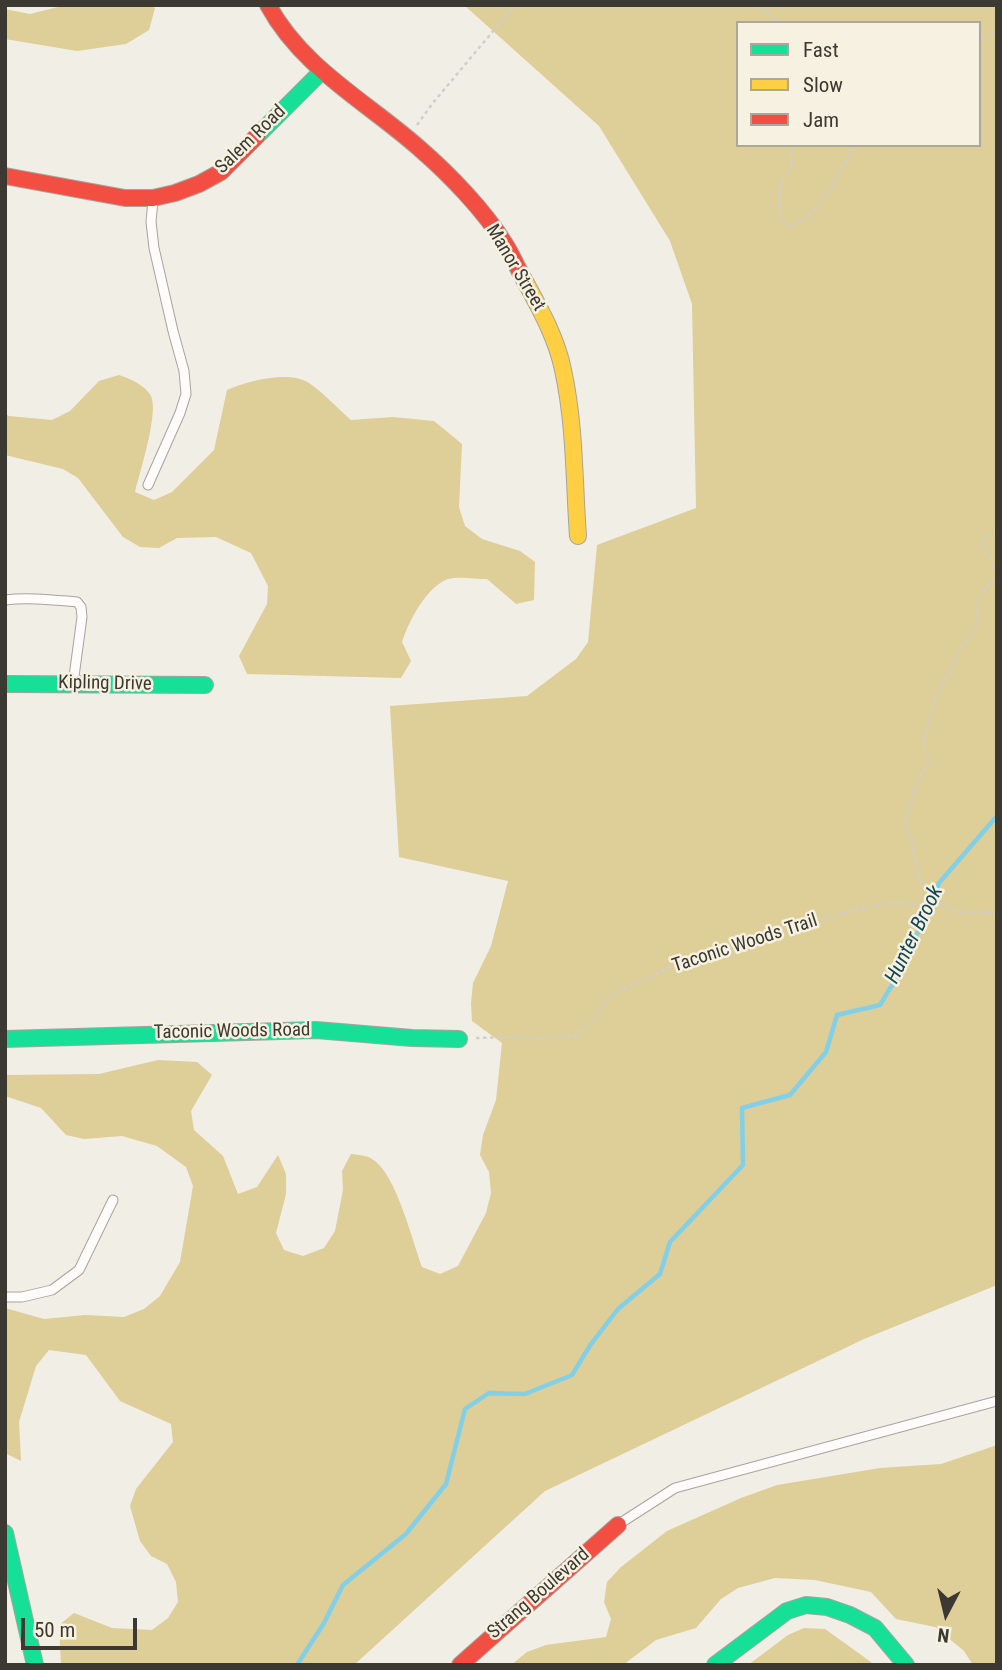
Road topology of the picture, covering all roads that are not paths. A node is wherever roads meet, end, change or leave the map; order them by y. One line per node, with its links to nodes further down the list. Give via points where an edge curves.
1 (268, 5): 2 (street, Manor Street)
2 (322, 71): 4 (street, Salem Road, via 221,172); 6 (street, Manor Street, via 419,148 470,198 505,243 549,326 563,369)
3 (5, 176): 4 (street, Salem Road, via 125,198)
4 (153, 198): 5 (lane, via 155,248 186,394)
5 (148, 485)
6 (578, 536)
7 (5, 600): 9 (lane, via 77,602 82,617)
8 (5, 684): 9 (street, Kipling Drive)
9 (73, 684): 10 (street, Kipling Drive)
10 (205, 685)
11 (459, 1039): 12 (street, Taconic Woods Road, via 316,1030)
12 (5, 1040)
13 (113, 1200): 14 (lane, via 79,1270 52,1290)
14 (5, 1297)
15 (997, 1401): 16 (lane, via 675,1488)
16 (618, 1525): 19 (street, Strang Boulevard)
17 (5, 1533): 18 (street)
18 (35, 1665)
19 (460, 1665)
20 (715, 1665): 21 (street, via 787,1611 806,1605 827,1606 876,1628)
21 (905, 1665)

